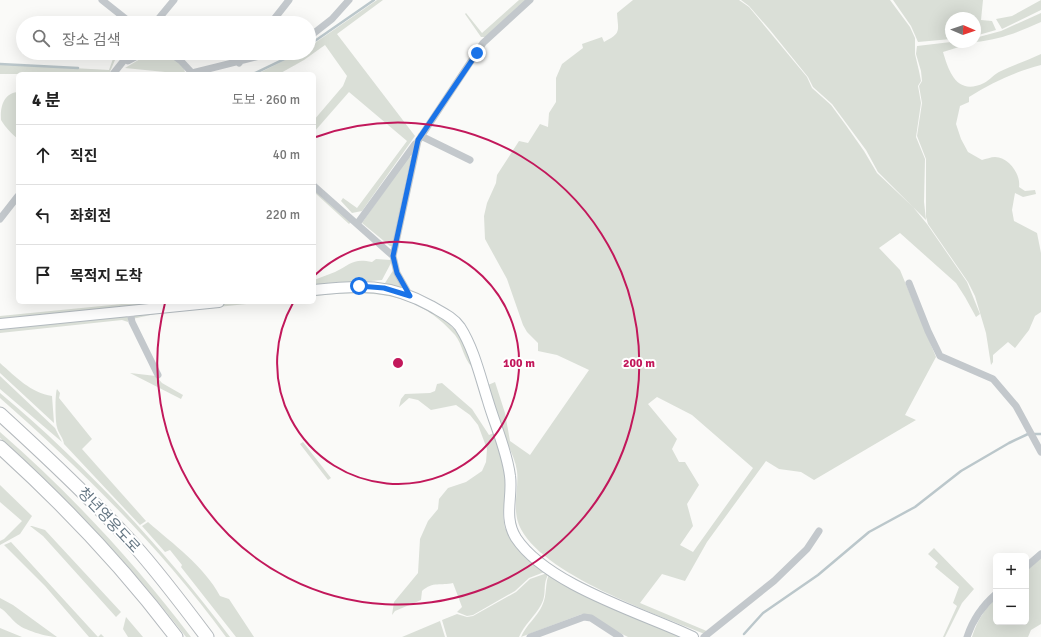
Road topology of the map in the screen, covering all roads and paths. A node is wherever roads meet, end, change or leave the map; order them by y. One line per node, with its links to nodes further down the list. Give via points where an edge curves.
1 (102, 0): 6 (street)
2 (174, 0): 7 (street)
3 (289, 0): 8 (street)
4 (349, 0): 9 (street)
5 (530, 0): 18 (street, via 483,43)
6 (122, 16)
7 (160, 16)
8 (276, 16)
9 (316, 32)
10 (122, 60): 15 (street)
11 (180, 60): 16 (street)
12 (241, 60): 14 (street)
13 (249, 60): 14 (street)
14 (239, 63): 17 (street)
15 (115, 72)
16 (190, 72)
17 (201, 72)
18 (419, 138): 19 (street); 23 (street); 24 (street)
19 (470, 160)
20 (316, 188): 23 (street)
21 (16, 199): 22 (street)
22 (0, 219)
23 (357, 224): 24 (street)
24 (393, 256): 27 (street, via 397,273)
25 (909, 284): 34 (street, via 940,356 993,379 1016,406)
26 (316, 290): 27 (street, via 371,286)
27 (410, 296): 43 (street, via 451,318 459,326 470,346 508,468 511,485 508,514 512,530 520,543 540,563 560,577)
28 (201, 304): 29 (street)
29 (130, 312): 30 (street); 31 (street, via 132,322)
30 (0, 324)
31 (158, 375)
32 (0, 414): 40 (highway, 청년영웅도로, via 88,497 134,545)
33 (0, 447): 39 (highway, 청년영웅도로, via 71,515 115,562)
34 (1041, 452)
35 (819, 531): 44 (street, via 807,549 774,581)
36 (1041, 554): 37 (street)
37 (1029, 564)
38 (993, 597): 45 (street, via 972,621)
39 (176, 637)
40 (207, 637)
41 (530, 637): 42 (street, via 584,617 591,618)
42 (620, 637)
43 (693, 637)
44 (704, 637)
45 (967, 637)

